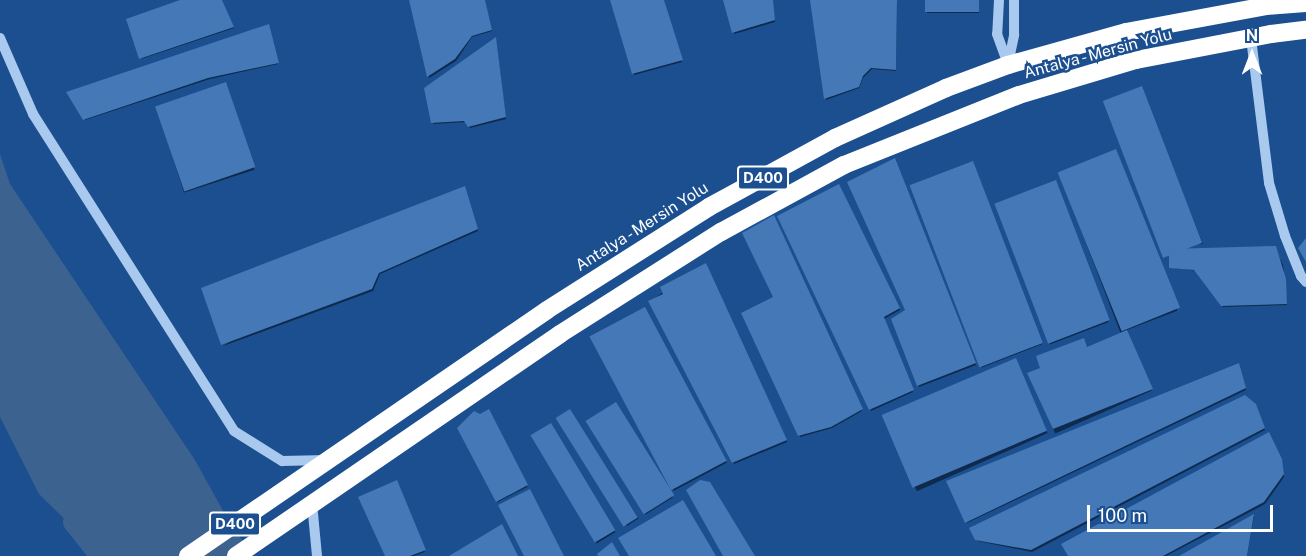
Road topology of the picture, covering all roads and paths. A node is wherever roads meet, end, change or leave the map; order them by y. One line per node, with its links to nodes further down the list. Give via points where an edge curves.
1 (999, 0): 7 (street, via 997,34)
2 (1014, 0): 7 (street, via 1014,35)
3 (1306, 3): 7 (highway, Antalya - Mersin Yolu / D400, via 1266,6 1126,32)
4 (1306, 30): 6 (highway, Antalya - Mersin Yolu / D400)
5 (0, 38): 10 (street, via 33,114 234,431 282,460)
6 (1251, 38): 8 (highway, Antalya - Mersin Yolu / D400, via 1136,60); 9 (street, via 1269,183 1285,236)
7 (1008, 64): 8 (highway); 10 (highway, Antalya - Mersin Yolu / D400, via 835,138 709,207 547,310)
8 (1019, 95): 11 (highway, Antalya - Mersin Yolu / D400, via 844,165 721,232 560,334)
9 (1306, 282)
10 (330, 460): 12 (highway, Antalya - Mersin Yolu / D400)
11 (307, 507): 13 (highway, Antalya - Mersin Yolu / D400); 14 (street)
12 (188, 556)
13 (236, 556)
14 (317, 556)

